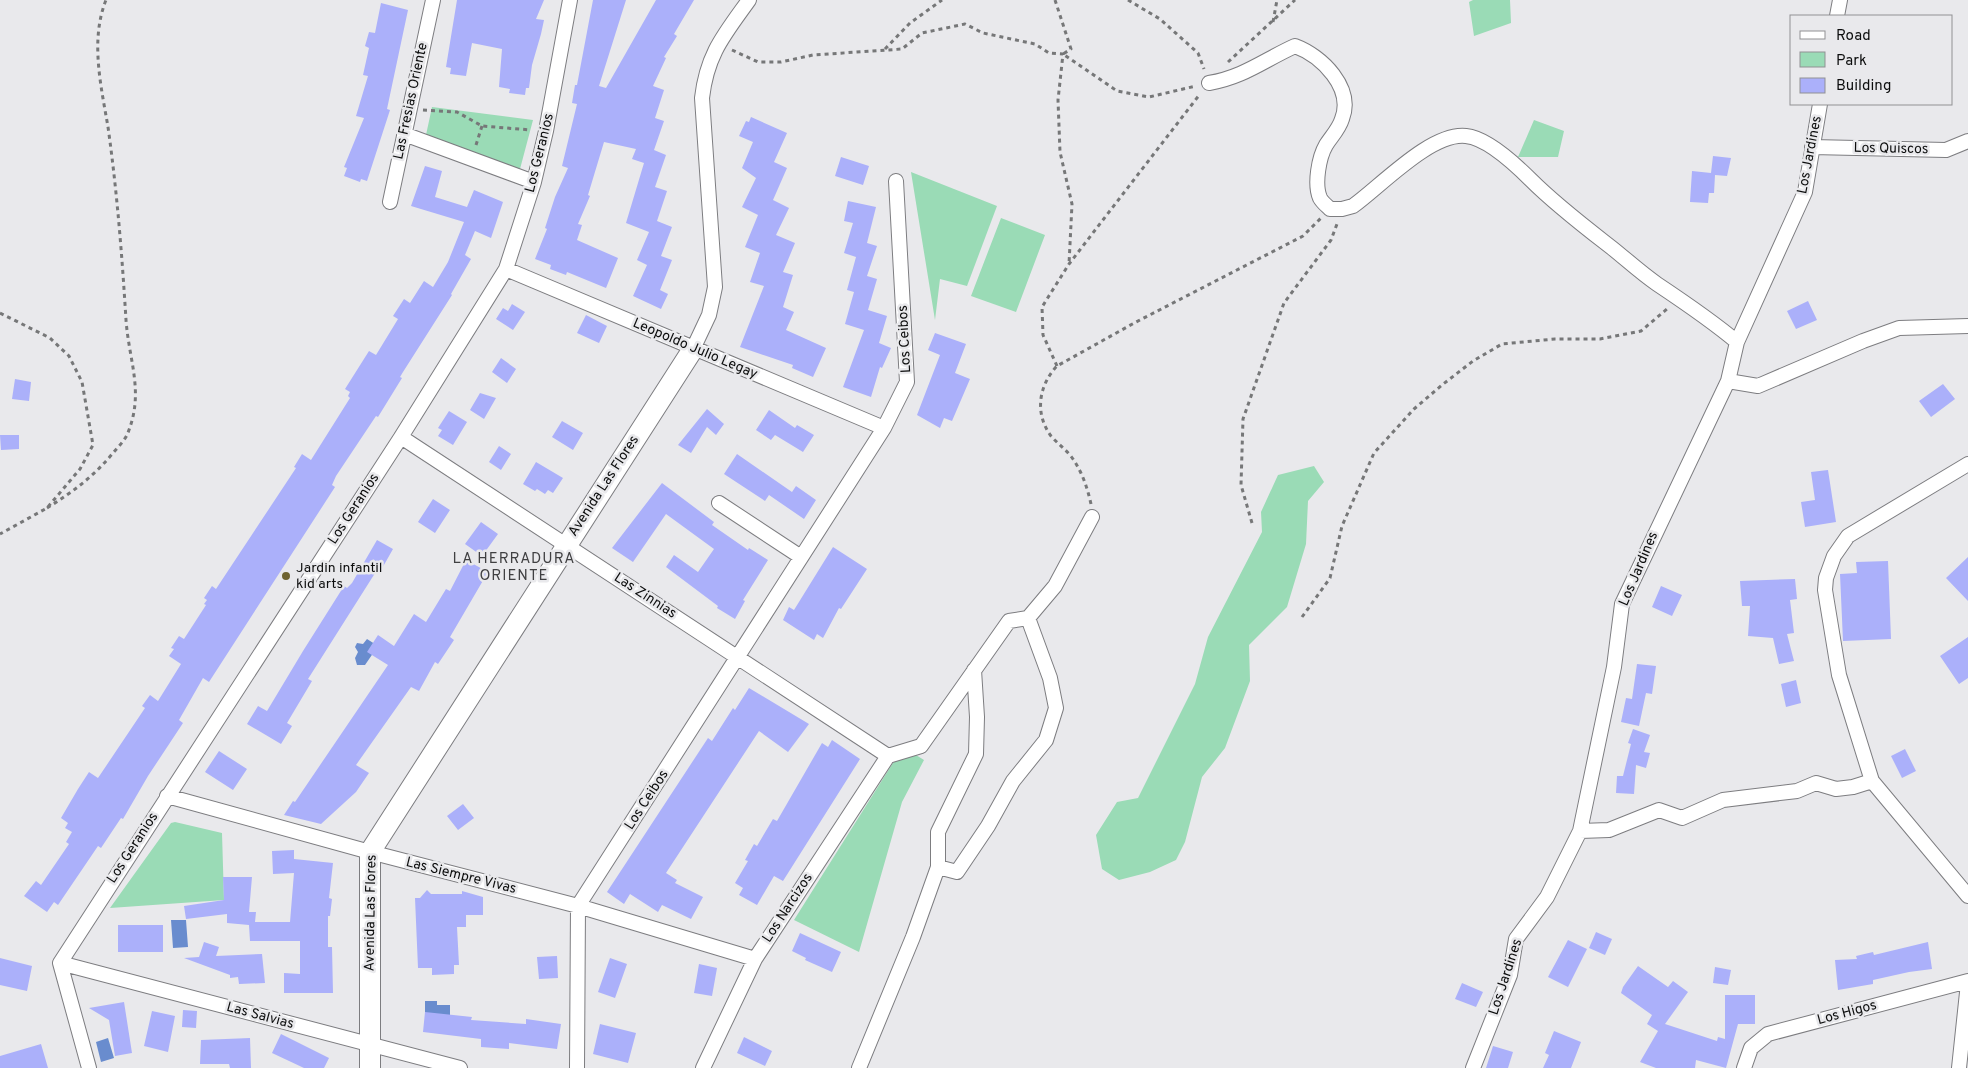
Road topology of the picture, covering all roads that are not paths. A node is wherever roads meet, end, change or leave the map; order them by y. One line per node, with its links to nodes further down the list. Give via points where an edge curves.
1 (432, 0): 8 (street, Las Fresias Oriente)
2 (570, 0): 12 (street, Los Geranios)
3 (749, 0): 17 (street, Avenida Las Flores, via 718,44 705,74 702,98 715,287 709,315)
4 (1840, 0): 5 (street)
5 (1837, 15)
6 (1209, 82): 16 (street, via 1242,75 1295,46 1312,52 1337,78 1344,99 1343,119 1324,147 1318,176 1320,199 1336,209 1353,206 1423,149 1444,138 1467,136 1492,147 1518,166 1582,225)
7 (1820, 105): 10 (street, Los Jardines)
8 (404, 134): 12 (street); 13 (street, Las Fresias Oriente)
9 (1968, 141): 10 (street, Los Quiscos, via 1946,150)
10 (1812, 147): 16 (street, Los Jardines, via 1805,192)
11 (896, 181): 19 (street, Los Ceibos, via 907,382)
12 (534, 182): 14 (street, Los Geranios)
13 (390, 202)
14 (506, 269): 17 (street, Leopoldo Julio Legay); 20 (street, Los Geranios)
15 (1968, 326): 18 (street, via 1899,328 1758,386)
16 (1737, 342): 18 (street, Los Jardines)
17 (694, 349): 19 (street, Leopoldo Julio Legay); 24 (street, Avenida Las Flores)
18 (1728, 381): 32 (street, Los Jardines, via 1622,604 1614,667)
19 (884, 428): 25 (street, Los Ceibos)
20 (401, 437): 24 (street, Las Zinnias); 31 (street, Los Geranios)
21 (1968, 464): 30 (street, via 1848,536 1829,567 1826,602 1839,675)
22 (718, 503): 25 (street)
23 (1092, 517): 26 (street, via 1055,586)
24 (566, 545): 27 (street, Las Zinnias); 33 (street, Avenida Las Flores)
25 (801, 557): 27 (street, Los Ceibos)
26 (1028, 618): 28 (street, via 1009,621); 34 (street, via 1050,678 1056,708 1046,740 1012,781 988,826 957,872)
27 (739, 658): 29 (street, Las Zinnias); 36 (street, Los Ceibos)
28 (974, 670): 29 (street, via 921,746); 34 (street, via 976,754 938,832)
29 (888, 756): 37 (street, Los Narcizos)
30 (1872, 781): 32 (street, via 1836,789 1816,783 1797,790 1723,800 1682,818 1659,810 1608,830); 35 (street)
31 (167, 796): 33 (street, Las Siempre Vivas); 38 (street, Los Geranios)
32 (1580, 831): 47 (street, Los Jardines, via 1547,897 1516,939 1510,975)
33 (370, 852): 36 (street, Las Siempre Vivas); 40 (street, Avenida Las Flores)
34 (938, 867): 46 (street, via 914,937)
35 (1968, 896)
36 (578, 906): 37 (street, Las Siempre Vivas); 44 (street)
37 (754, 959): 45 (street, Los Narcizos)
38 (60, 963): 40 (street, Las Salvias); 41 (street)
39 (1968, 982): 48 (street, Los Higos, via 1768,1034 1751,1048); 49 (street)
40 (370, 1045): 42 (street, Avenida Las Flores); 43 (street, Las Salvias)
41 (89, 1068)
42 (370, 1068)
43 (460, 1068)
44 (576, 1068)
45 (703, 1068)
46 (859, 1068)
47 (1473, 1068)
48 (1744, 1068)
49 (1959, 1068)

